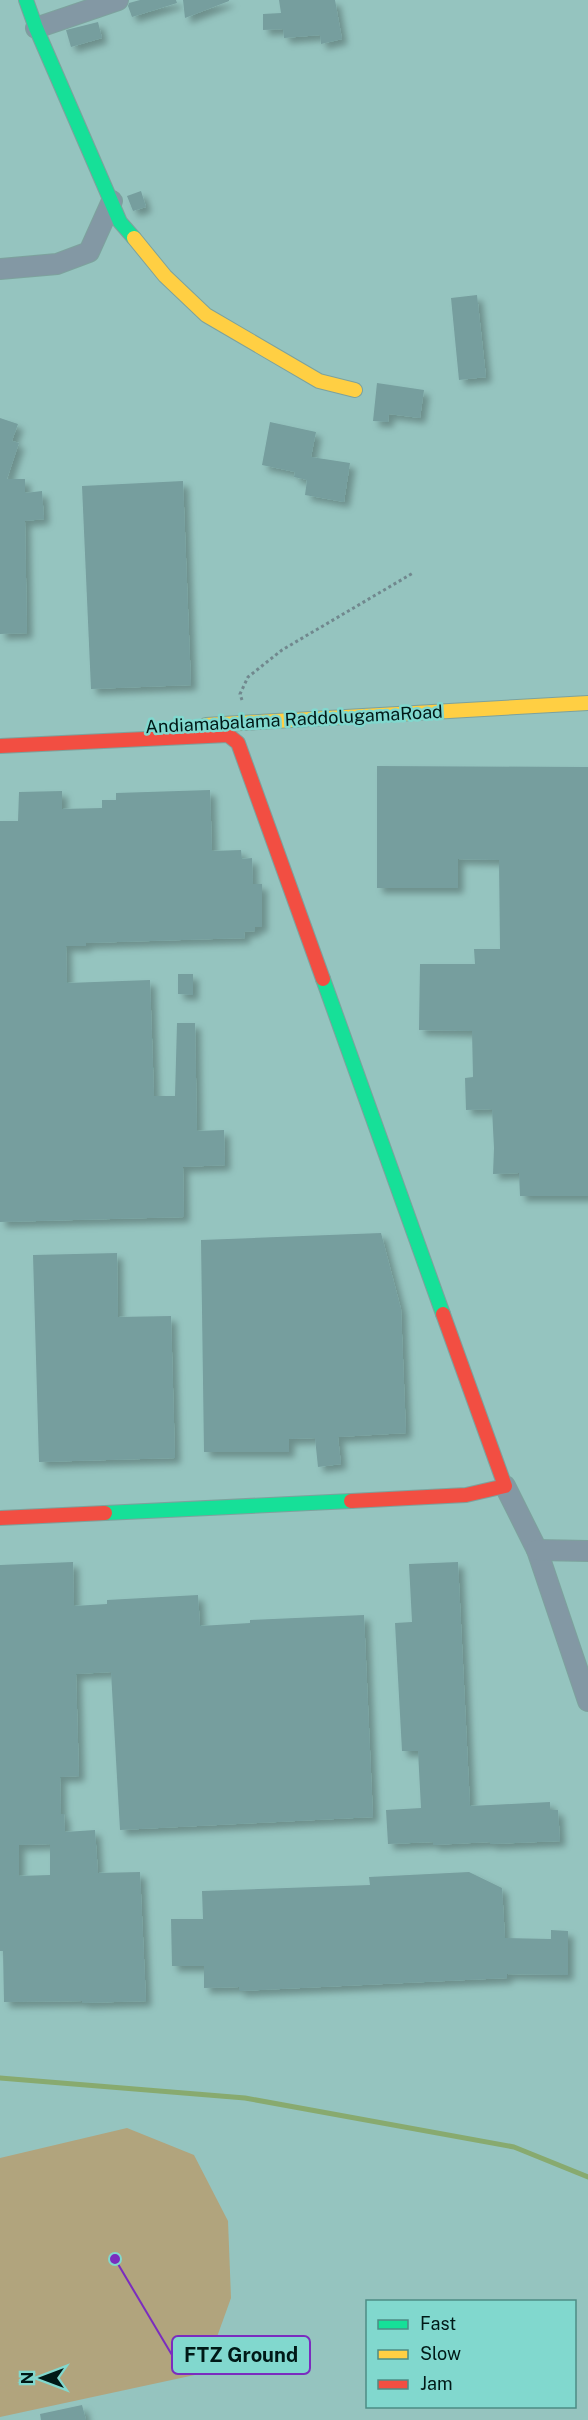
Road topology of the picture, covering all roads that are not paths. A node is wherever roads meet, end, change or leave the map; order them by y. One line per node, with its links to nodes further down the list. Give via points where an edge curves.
1 (26, 0): 3 (street)
2 (118, 0): 3 (street)
3 (36, 28): 4 (street)
4 (112, 201): 5 (street, via 89,252 57,264); 6 (street, via 120,222 165,276 206,315 319,381)
5 (0, 269)
6 (355, 390)
7 (588, 703): 8 (street, Andiamabalama RaddolugamaRoad)
8 (0, 733)
9 (0, 746): 10 (street, via 228,735 238,743)
10 (505, 1486): 11 (street, via 466,1495); 12 (street)
11 (0, 1518)
12 (537, 1550): 13 (street); 14 (street)
13 (588, 1551)
14 (588, 1701)

